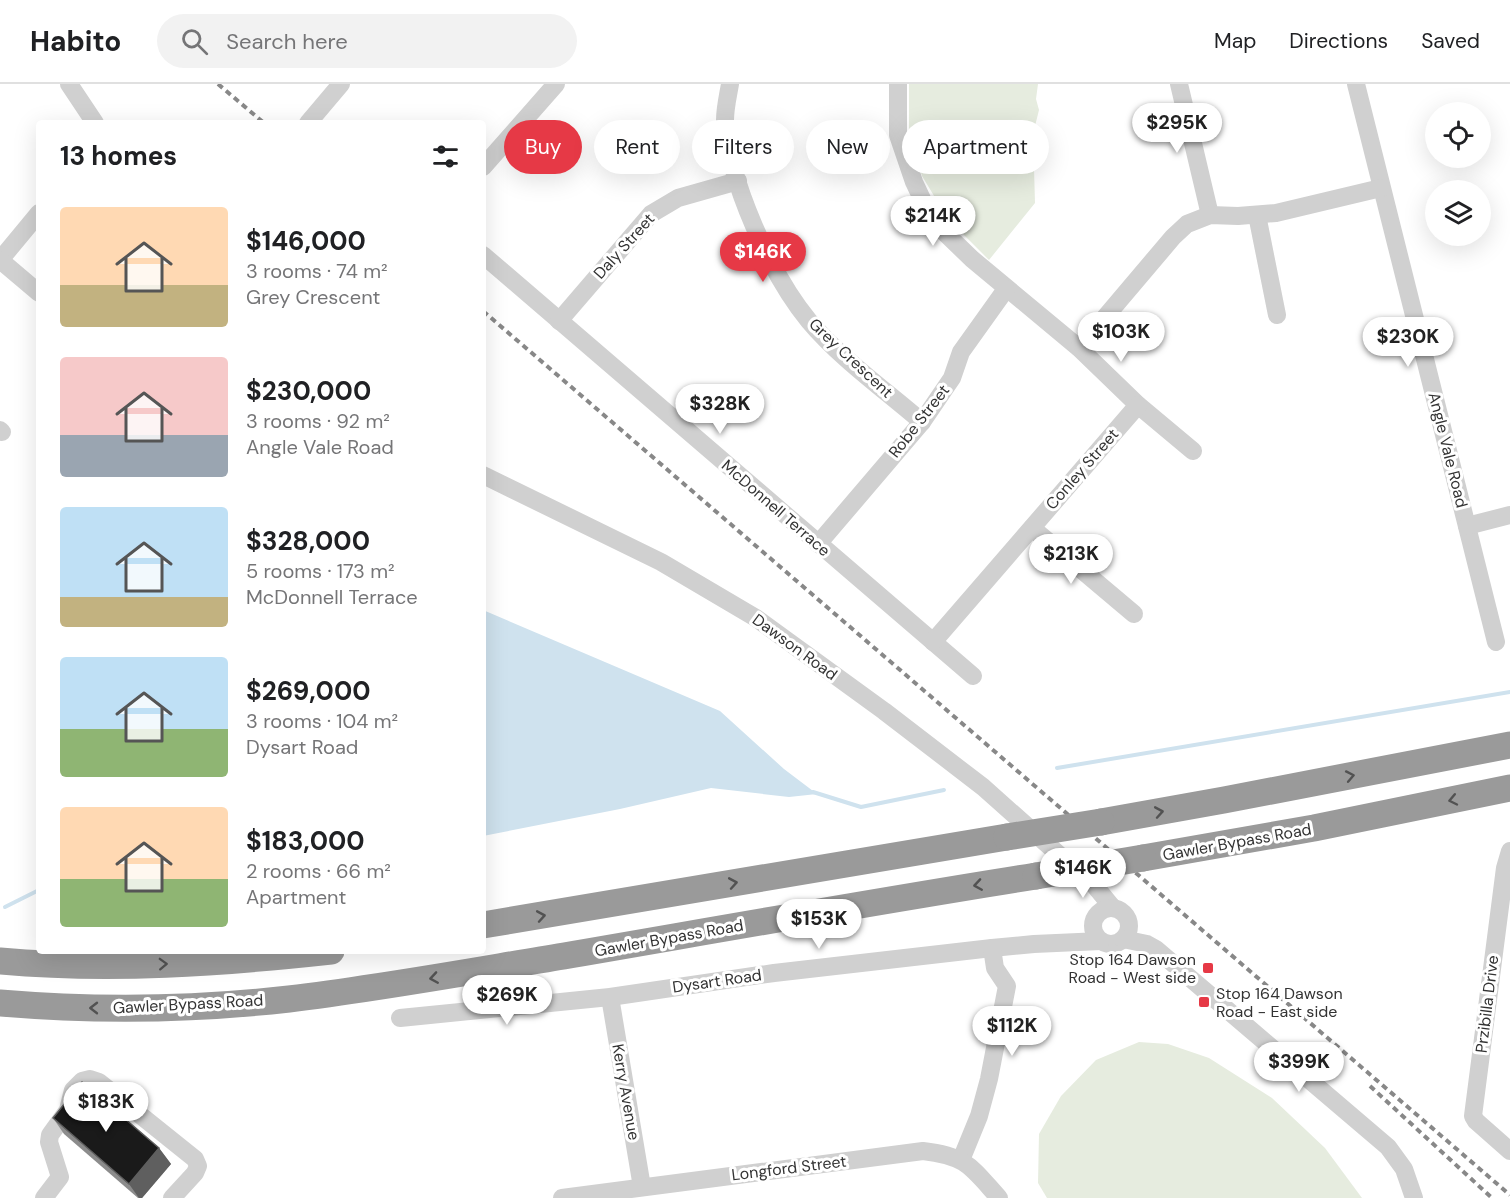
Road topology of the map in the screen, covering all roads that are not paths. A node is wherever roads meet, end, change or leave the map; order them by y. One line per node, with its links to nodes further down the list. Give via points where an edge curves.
1 (69, 84): 8 (street)
2 (341, 84): 9 (street)
3 (556, 84): 10 (street)
4 (730, 84): 11 (street, Grey Crescent, via 725,119)
5 (898, 84): 18 (street, via 898,135 921,200 943,231)
6 (1179, 84): 13 (street)
7 (1356, 84): 12 (street, Angle Vale Road)
8 (93, 120)
9 (311, 120)
10 (486, 164)
11 (738, 181): 21 (street, Daly Street, via 695,192 651,214); 24 (street, Grey Crescent, via 770,259 810,321 833,346)
12 (1382, 188): 14 (street); 28 (street, Angle Vale Road)
13 (1210, 215): 14 (street); 22 (street, via 1188,224 1173,237)
14 (1257, 215): 20 (street)
15 (36, 217): 17 (street)
16 (486, 258): 21 (street, McDonnell Terrace)
17 (0, 260): 19 (street)
18 (1006, 289): 22 (street); 24 (street, Robe Street, via 961,352 952,378)
19 (36, 290)
20 (1277, 315)
21 (559, 321): 30 (street, McDonnell Terrace)
22 (1079, 348): 23 (street)
23 (1138, 405): 25 (street); 29 (street, Conley Street)
24 (922, 422): 30 (street, Robe Street)
25 (1193, 451)
26 (486, 476): 38 (street, Dawson Road, via 661,562 756,618 983,787)
27 (1510, 515): 28 (street)
28 (1467, 526): 33 (street, Angle Vale Road)
29 (1032, 528): 31 (street); 32 (street, Conley Street)
30 (818, 544): 32 (street, McDonnell Terrace)
31 (1134, 614)
32 (933, 642): 34 (street, McDonnell Terrace)
33 (1496, 642)
34 (973, 676)
35 (1510, 745): 41 (highway, one-way to 35, bridge, via 1101,822)
36 (1510, 788): 50 (highway, Gawler Bypass Road, one-way to 50, bridge, via 1143,858 288,999 118,1008)
37 (1510, 851): 52 (street, Przibilla Drive, via 1473,1116)
38 (1075, 869): 39 (street, Dawson Road); 40 (street, Dawson Road, via 1091,901)
39 (1121, 913): 40 (street, via 1101,911); 42 (street, via 1128,930); 48 (street, Dawson Road, via 1142,928)
40 (1094, 921): 43 (street); 44 (street, Dysart Road, via 1072,936)
41 (486, 925)
42 (1123, 939): 43 (street, via 1111,944); 48 (street, Dawson Road, via 1156,949)
43 (1101, 941): 44 (street, Dysart Road)
44 (1034, 944): 45 (street, Dysart Road)
45 (992, 948): 49 (street, Dysart Road); 53 (street, via 995,968 1007,986 989,1079 979,1116)
46 (299, 954): 47 (highway, one-way to 46, via 131,966)
47 (0, 961)
48 (1198, 983): 59 (street, Dawson Road, via 1388,1147 1404,1169)
49 (610, 997): 51 (street, Dysart Road); 54 (street, Kerry Avenue)
50 (0, 1004)
51 (400, 1018)
52 (1510, 1151)
53 (960, 1160): 54 (street, Longford Street, via 923,1151); 58 (street, Longford Street, via 967,1162)
54 (642, 1186): 57 (street, Longford Street)
55 (44, 1198): 56 (street, via 60,1177 50,1135 68,1110 74,1090 90,1079 99,1082 195,1159 195,1173)
56 (172, 1198)
57 (562, 1198)
58 (999, 1198)
59 (1414, 1198)

